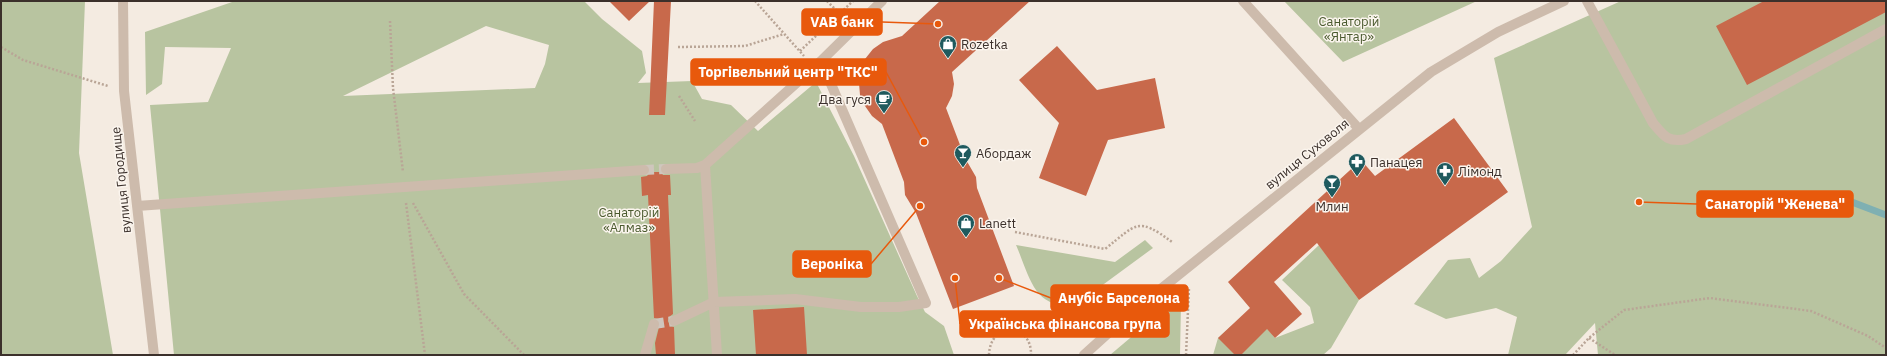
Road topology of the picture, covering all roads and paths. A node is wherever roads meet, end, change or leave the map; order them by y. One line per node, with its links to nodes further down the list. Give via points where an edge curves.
1 (123, 1): 16 (street, вулиця Городище)
2 (755, 1): 11 (path)
3 (827, 1): 9 (path)
4 (853, 1): 9 (path)
5 (882, 1): 15 (street)
6 (1243, 1): 19 (street)
7 (1564, 1): 19 (street, вулиця Суховоля, via 1466,50 1431,72)
8 (1587, 1): 10 (street, via 1653,123 1666,138 1677,141 1686,139)
9 (840, 14): 14 (path)
10 (1886, 29)
11 (784, 34): 13 (path, via 745,46); 14 (path)
12 (1, 47): 16 (path, via 23,60)
13 (678, 47)
14 (800, 51): 15 (path)
15 (817, 64): 20 (street); 28 (street, via 926,303 899,307 862,307 795,299)
16 (124, 91): 24 (street, вулиця Городище)
17 (679, 96): 18 (path)
18 (695, 121)
19 (1359, 129): 39 (street, вулиця Суховоля, via 1126,317)
20 (705, 166): 21 (street); 28 (street)
21 (666, 169)
22 (644, 170): 23 (street)
23 (405, 187): 24 (street); 34 (path, via 464,294)
24 (137, 206): 33 (street, вулиця Городище)
25 (1015, 232): 26 (path, via 1105,249 1131,228 1145,226 1153,228)
26 (1172, 242)
27 (1189, 284): 40 (path)
28 (714, 302): 29 (street); 36 (street)
29 (674, 321)
30 (654, 324): 35 (street)
31 (1588, 338): 32 (path, via 1624,310 1710,298 1811,311 1868,336); 41 (path); 42 (path)
32 (1886, 348)
33 (154, 355)
34 (524, 355)
35 (645, 355)
36 (717, 355)
37 (989, 355): 38 (path, via 989,346 998,333 1015,330 1023,333 1028,340 1032,347)
38 (1031, 355)
39 (1084, 355)
40 (1186, 355)
41 (1573, 355)
42 (1615, 355)

